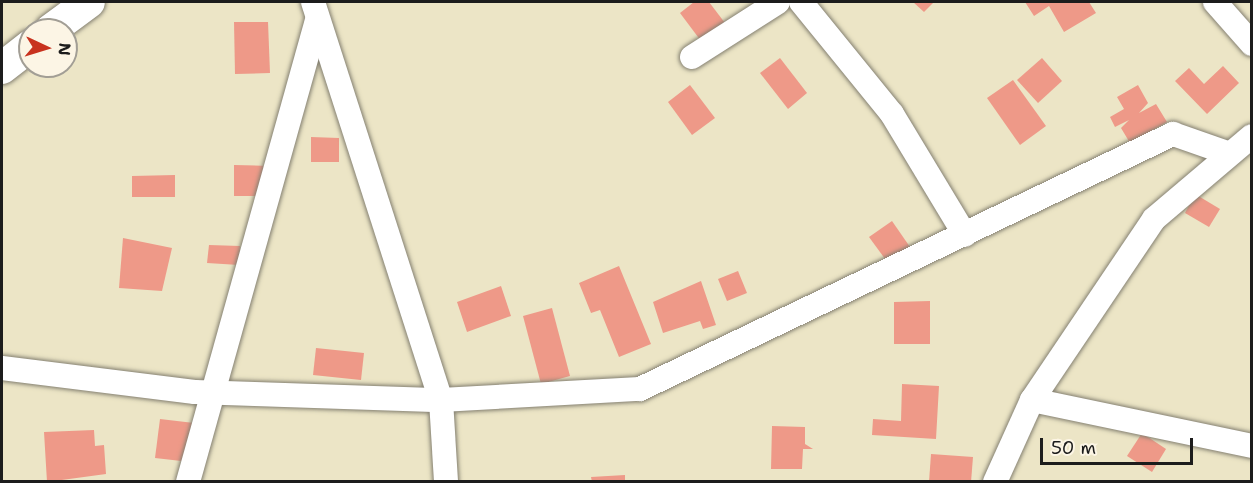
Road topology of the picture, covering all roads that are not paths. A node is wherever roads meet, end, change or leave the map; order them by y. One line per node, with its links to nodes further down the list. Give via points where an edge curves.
1 (89, 2): 6 (main road)
2 (778, 2): 9 (street)
3 (801, 2): 13 (street, via 892,114)
4 (1215, 2): 7 (street)
5 (315, 11): 15 (street); 16 (street)
6 (67, 18)
7 (1251, 44)
8 (18, 55): 10 (main road)
9 (692, 57)
10 (2, 68)
11 (1251, 136): 12 (street)
12 (1230, 154): 13 (street, via 1173,134); 17 (street, via 1154,219)
13 (964, 235): 16 (street, via 640,388)
14 (2, 368): 15 (street)
15 (213, 393): 16 (street); 19 (street)
16 (441, 400): 20 (street)
17 (1032, 400): 18 (street); 21 (street)
18 (1251, 446)
19 (188, 482)
20 (446, 482)
21 (995, 482)

